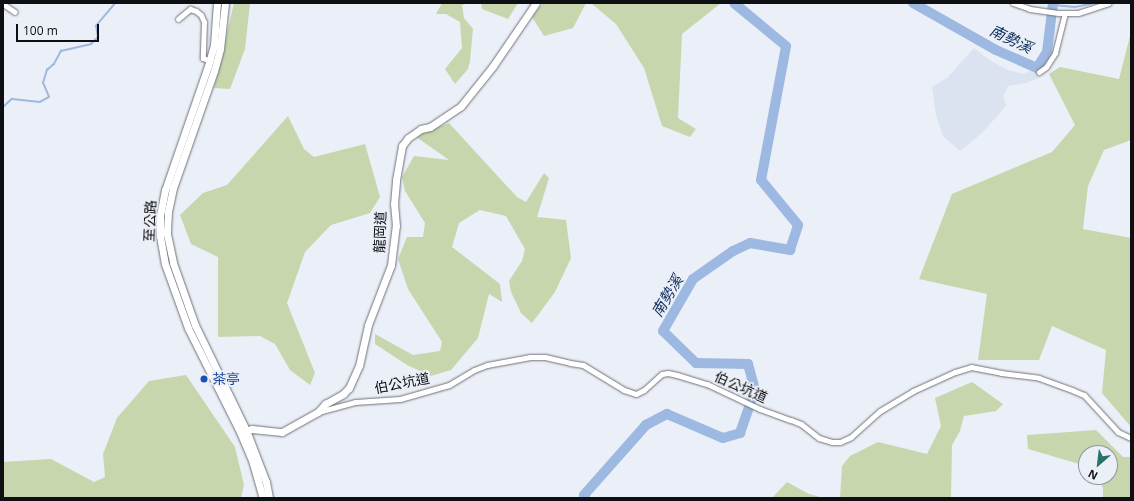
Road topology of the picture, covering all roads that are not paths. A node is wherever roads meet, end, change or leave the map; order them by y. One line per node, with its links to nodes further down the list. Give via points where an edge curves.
1 (217, 3): 10 (street, 至公路, via 214,45)
2 (225, 3): 12 (street, 至公路, via 220,49 214,71)
3 (536, 3): 13 (street, 龍岡道, via 493,66 461,106 430,127 421,129 402,146 394,204 396,226 391,265 368,325 359,366 352,383 343,394 325,404)
4 (1013, 3): 8 (street, via 1030,9)
5 (1108, 3): 8 (street, via 1085,12)
6 (3, 4): 7 (street)
7 (16, 12)
8 (1063, 13): 11 (street, via 1055,53 1046,67)
9 (178, 19): 10 (street, via 190,9 201,15 204,22 203,58)
10 (210, 61): 12 (street, 至公路)
11 (1039, 72)
12 (190, 126): 14 (street, 至公路, via 168,212 169,264 192,326)
13 (318, 412): 14 (street, 龍岡道, via 282,432); 15 (street, 伯公坑道, via 355,402 400,399 449,385 487,365 530,357 545,357 583,364 624,390 636,394 662,374 668,373 707,384 760,410 801,424 819,438 840,442 850,437 880,411 913,390 971,367 1039,378 1084,395 1118,432)
14 (243, 431): 16 (street); 17 (street, via 266,482)
15 (1131, 438)
16 (263, 498)
17 (269, 498)

